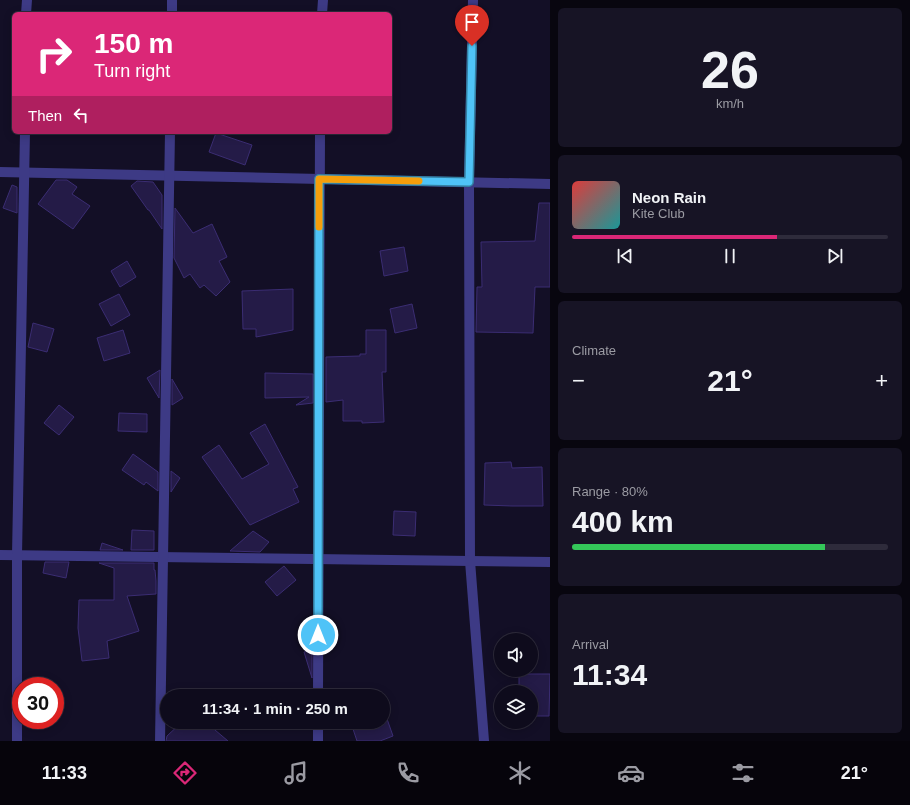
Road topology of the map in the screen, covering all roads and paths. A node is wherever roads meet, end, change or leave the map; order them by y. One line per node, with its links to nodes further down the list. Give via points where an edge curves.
1 (27, 0): 5 (street)
2 (172, 0): 6 (street)
3 (323, 0): 7 (street)
4 (473, 0): 14 (street)
5 (26, 12)
6 (172, 12)
7 (322, 12)
8 (25, 134): 12 (street)
9 (170, 134): 24 (street)
10 (320, 134): 13 (street)
11 (0, 172): 12 (street)
12 (24, 172): 13 (street); 17 (street)
13 (319, 179): 14 (street); 18 (street)
14 (469, 182): 15 (street); 19 (street)
15 (550, 184)
16 (0, 555): 17 (street)
17 (17, 555): 18 (street); 23 (street)
18 (318, 559): 19 (street); 21 (street)
19 (470, 561): 20 (street); 26 (street)
20 (550, 562)
21 (318, 689)
22 (318, 729): 25 (street)
23 (17, 741)
24 (160, 741)
25 (318, 741)
26 (484, 741)

